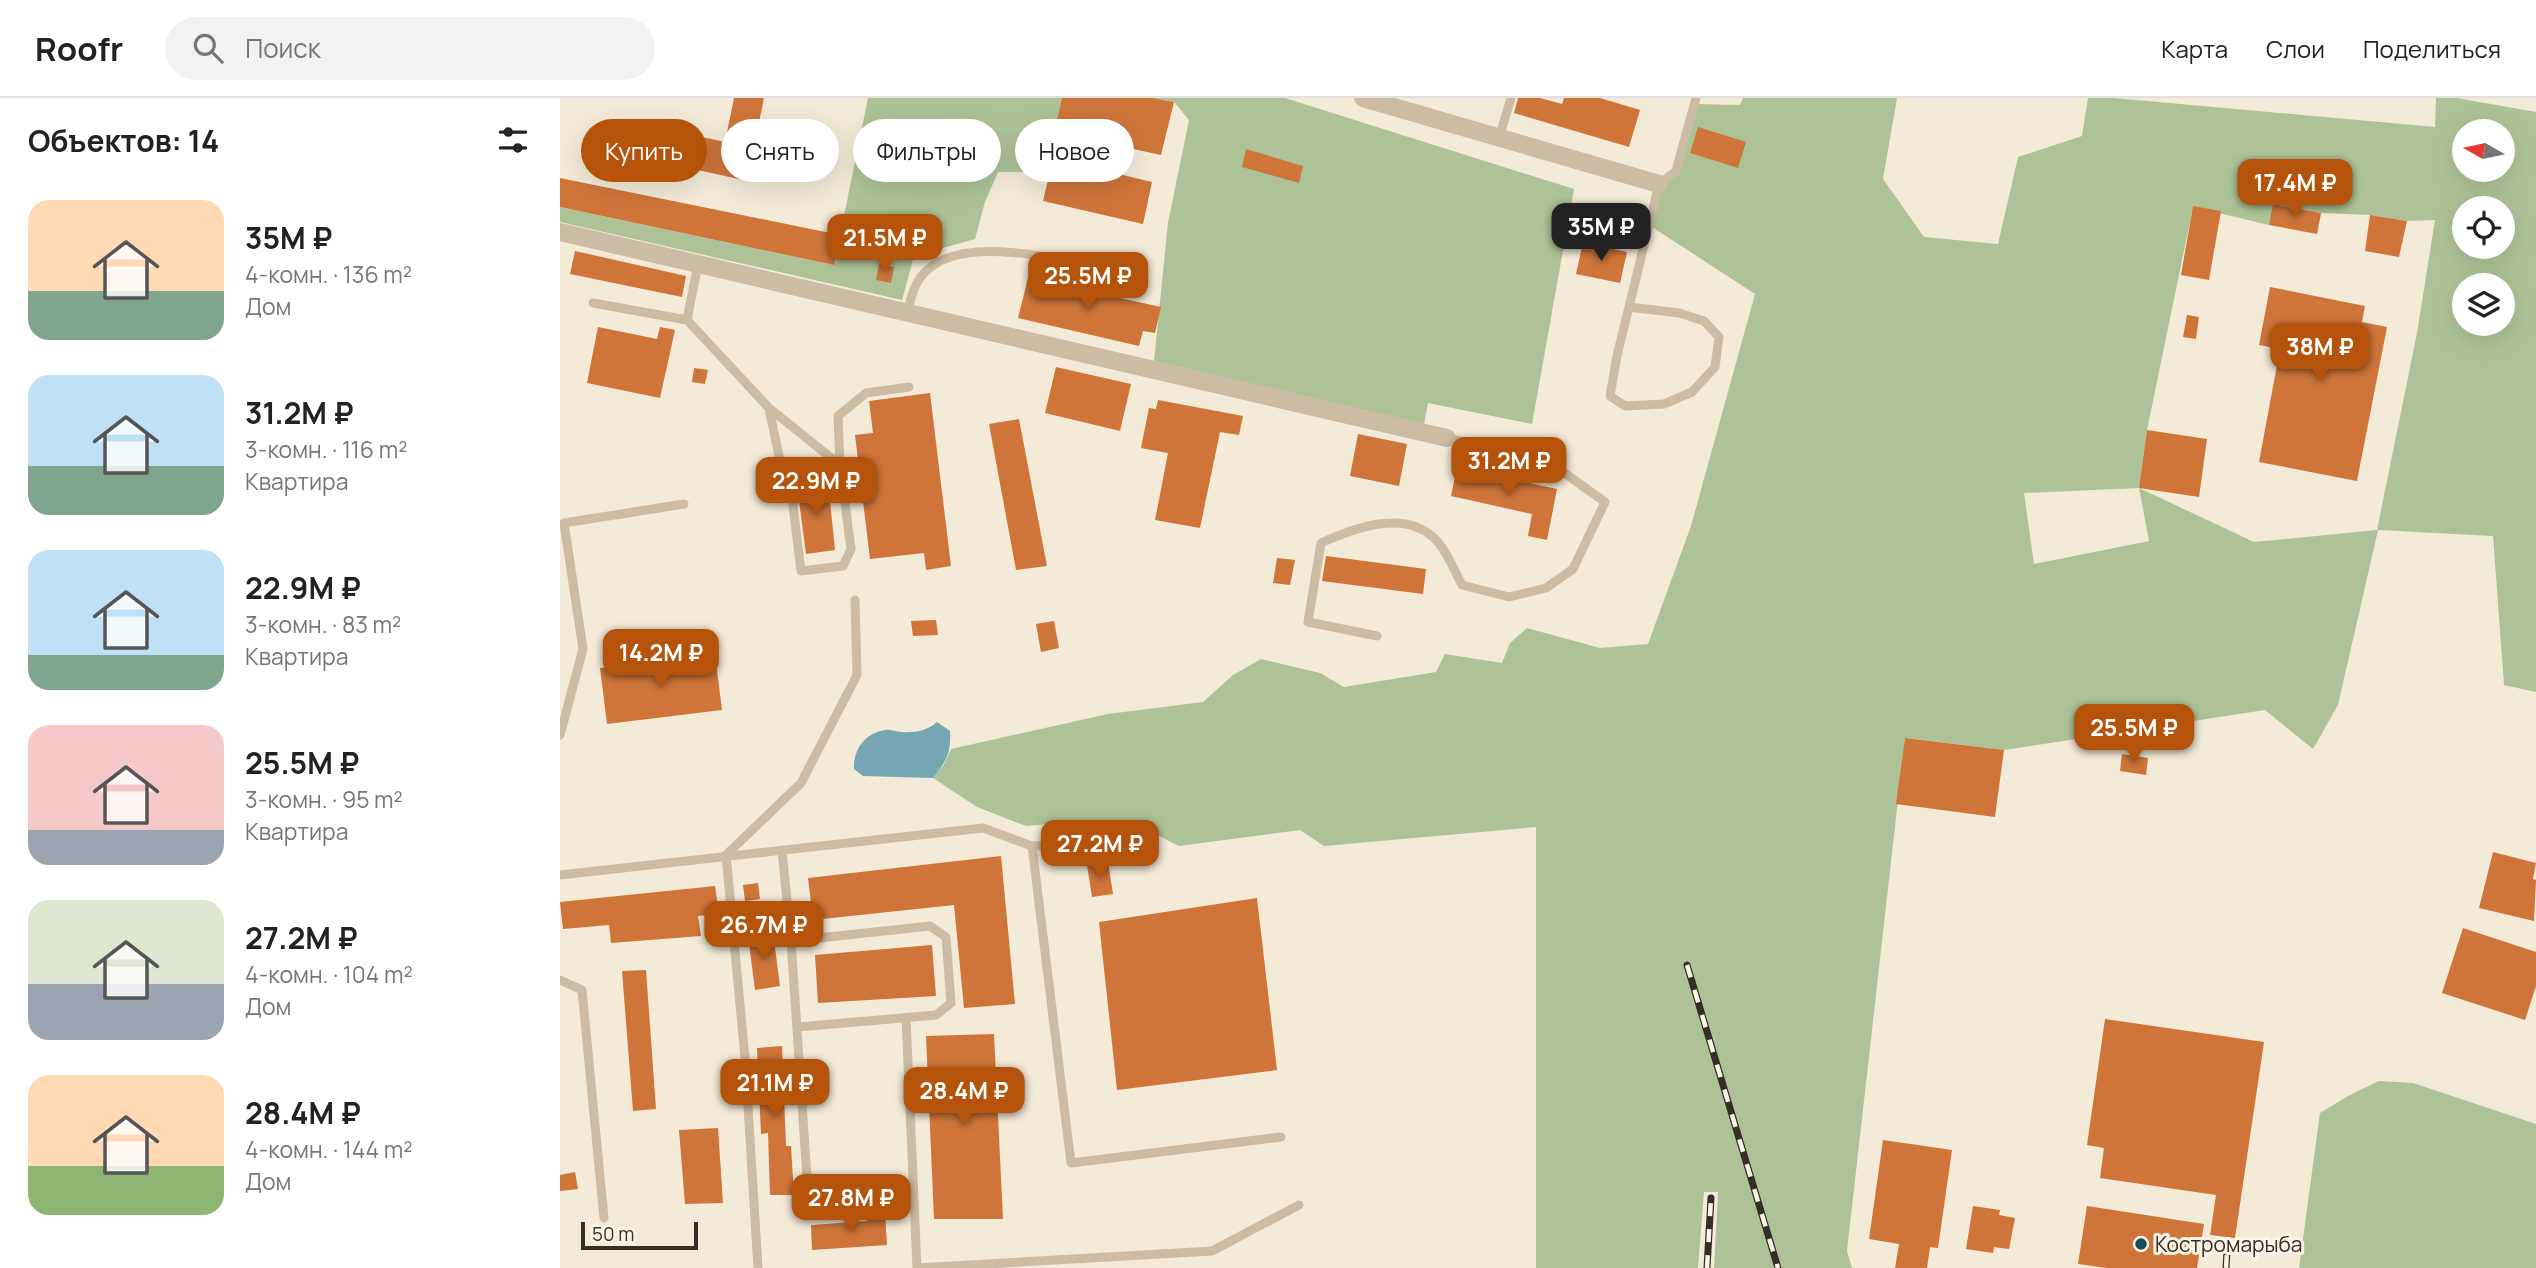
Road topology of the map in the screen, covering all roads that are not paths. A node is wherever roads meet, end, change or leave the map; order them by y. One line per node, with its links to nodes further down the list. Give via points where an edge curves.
1 (1363, 98): 4 (street)
2 (1511, 98): 4 (lane)
3 (1696, 98): 5 (lane, via 1676,171)
4 (1499, 138): 5 (street)
5 (1659, 184): 10 (lane)
6 (560, 232): 7 (street)
7 (698, 264): 11 (street); 12 (lane)
8 (1140, 280): 11 (lane, via 1041,255 977,252 926,271 915,285)
9 (593, 303): 12 (lane)
10 (1629, 307): 10 (lane, via 1704,321 1719,337 1715,367 1692,392 1651,405 1625,406 1610,396)
11 (906, 313): 15 (street)
12 (687, 320): 14 (lane)
13 (909, 387): 16 (lane, via 866,393 838,416)
14 (769, 408): 16 (lane); 17 (lane, via 779,456)
15 (1447, 438): 20 (lane, via 1549,462 1605,502 1573,569 1546,588 1509,597 1462,584 1436,539 1415,524 1350,530 1321,543 1308,622)
16 (840, 465): 17 (lane); 17 (lane, via 851,549 843,566 801,571)
17 (789, 473)
18 (684, 504): 21 (lane, via 564,523 583,649)
19 (855, 600): 25 (lane, via 857,674 851,687 801,783)
20 (1377, 636)
21 (560, 735)
22 (1125, 844): 23 (lane)
23 (1032, 846): 24 (lane, via 983,828); 31 (lane, via 1071,1163)
24 (782, 849): 25 (lane); 27 (lane)
25 (726, 855): 26 (lane); 35 (lane)
26 (560, 875)
27 (791, 941): 29 (lane, via 930,926 946,937 951,1003 936,1015); 30 (lane)
28 (560, 980): 34 (lane, via 582,990)
29 (906, 1018): 30 (lane); 36 (lane)
30 (798, 1027): 33 (lane)
31 (1281, 1137)
32 (1299, 1205): 36 (lane, via 1212,1251)
33 (810, 1207)
34 (604, 1218)
35 (758, 1268)
36 (917, 1268)

